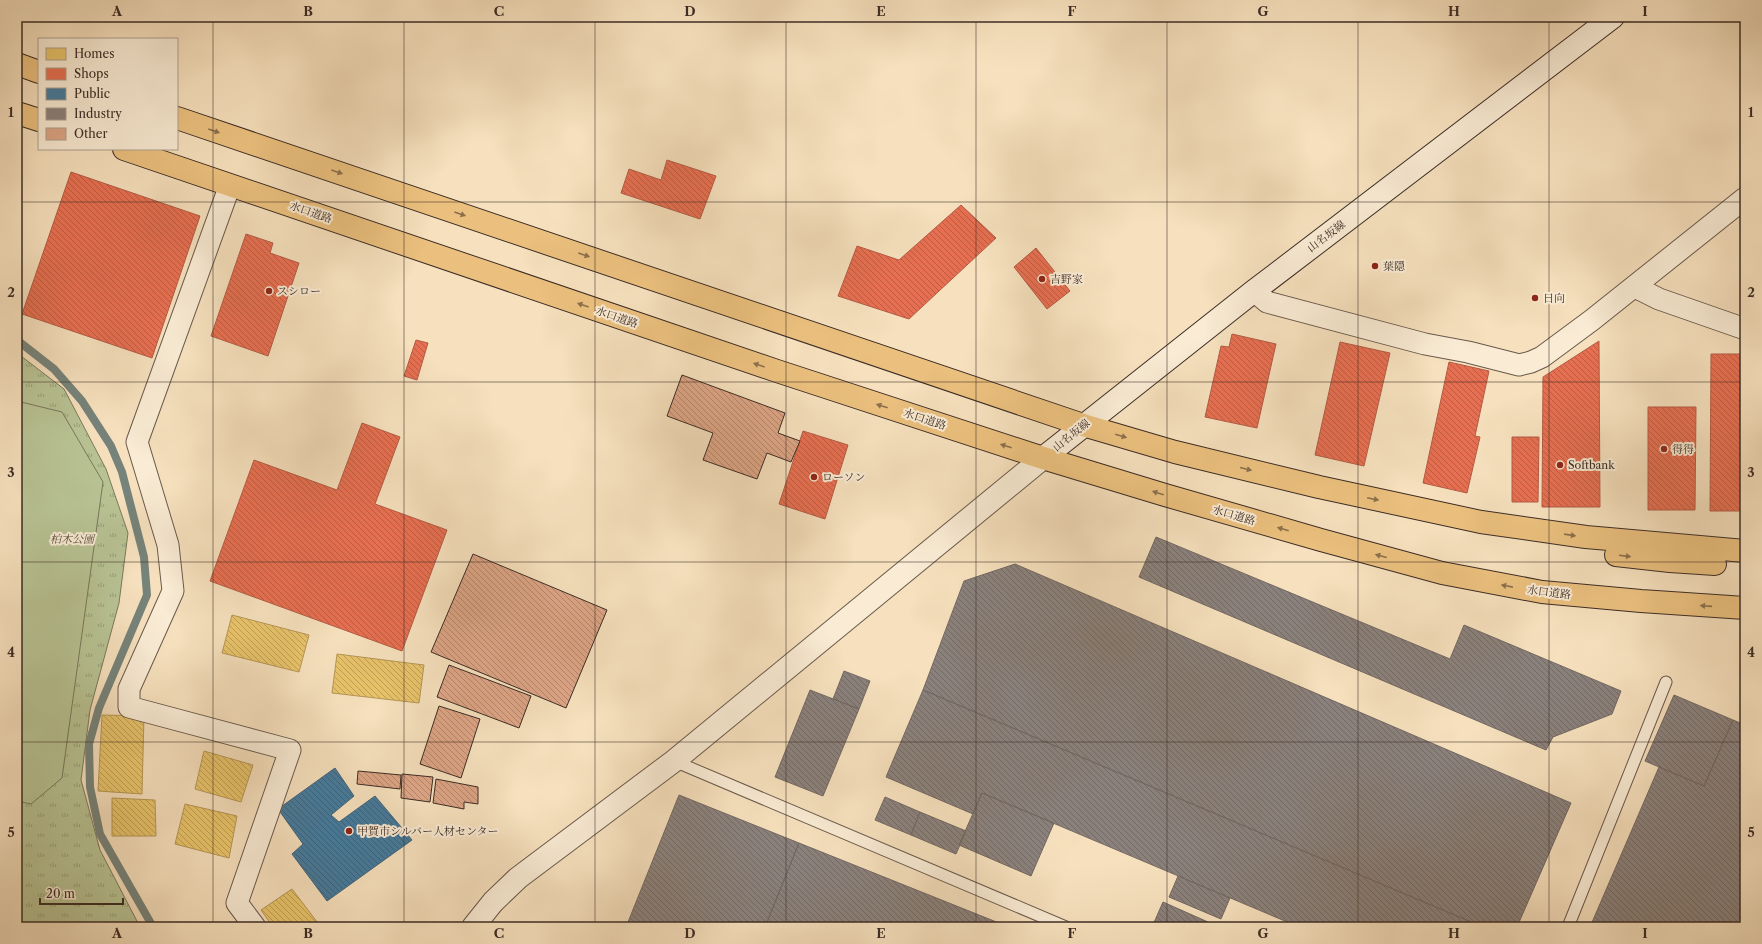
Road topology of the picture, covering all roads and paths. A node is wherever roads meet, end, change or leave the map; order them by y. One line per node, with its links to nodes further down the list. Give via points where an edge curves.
1 (1613, 17): 11 (street, 山名坂線)
2 (17, 64): 3 (highway)
3 (38, 72)
4 (17, 113): 6 (highway)
5 (178, 118): 13 (highway, one-way to 13)
6 (38, 120)
7 (127, 150): 8 (highway, 水口道路)
8 (230, 185): 14 (highway, 水口道路, one-way to 8, via 777,371); 21 (street, via 137,442 168,545 173,591 129,689 129,707 290,750 237,903)
9 (1745, 198): 10 (street)
10 (1635, 287): 11 (street, via 1542,357 1519,365 1425,344 1268,302); 12 (street, via 1659,299)
11 (1254, 291): 13 (street, 山名坂線)
12 (1745, 329)
13 (1083, 425): 14 (street, 山名坂線); 15 (highway, one-way to 15, via 1175,452 1319,487)
14 (1043, 458): 18 (highway, 水口道路, one-way to 14, via 1641,602 1542,592 1442,573 1209,508); 20 (street, 山名坂線)
15 (1481, 522): 16 (highway, one-way to 16, via 1586,537); 17 (highway, one-way to 17, via 1494,534 1558,548 1670,561)
16 (1745, 551)
17 (1745, 565)
18 (1745, 608)
19 (1666, 682): 24 (lane)
20 (674, 761): 22 (street, 山名坂線, via 518,878 493,902); 23 (lane)
21 (255, 927)
22 (473, 927)
23 (1066, 927)
24 (1568, 927)

